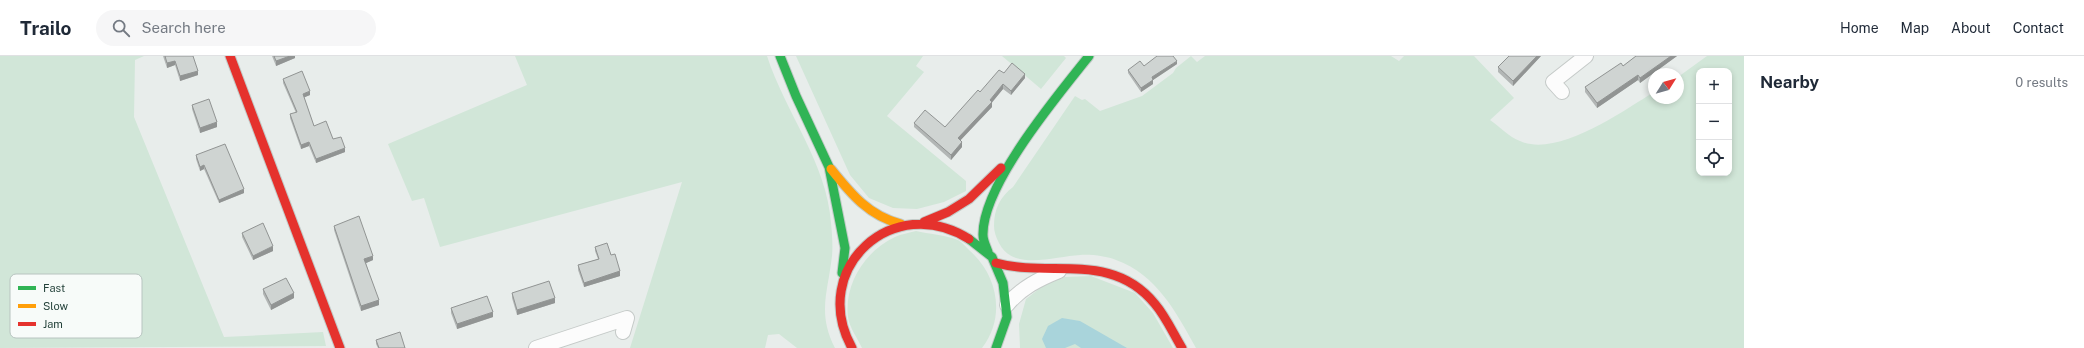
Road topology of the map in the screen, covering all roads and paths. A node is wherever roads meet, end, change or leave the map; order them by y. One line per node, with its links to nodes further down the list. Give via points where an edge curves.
1 (230, 56): 18 (main road)
2 (780, 56): 7 (main road)
3 (1089, 56): 6 (main road)
4 (1586, 56): 5 (street, via 1553,82)
5 (1562, 92)
6 (1014, 156): 8 (main road, via 969,199 948,212); 10 (main road, via 987,207 982,234)
7 (829, 167): 9 (main road, via 857,201 871,213 888,222); 13 (main road, via 845,248)
8 (924, 222): 9 (main road); 10 (main road, via 967,235)
9 (901, 224): 13 (main road, via 870,239 856,253 846,269)
10 (988, 252): 11 (main road)
11 (996, 263): 12 (main road, via 1013,269); 14 (main road)
12 (1069, 268): 14 (street, via 1040,279 1016,294); 22 (main road, via 1096,269 1132,282 1155,303)
13 (840, 286): 20 (main road, via 838,305 841,324 845,338)
14 (1008, 304): 15 (main road)
15 (1006, 325): 17 (main road); 21 (main road)
16 (623, 332): 19 (street, via 627,318)
17 (1008, 340)
18 (340, 348)
19 (536, 348)
20 (852, 348)
21 (996, 348)
22 (1182, 348)

